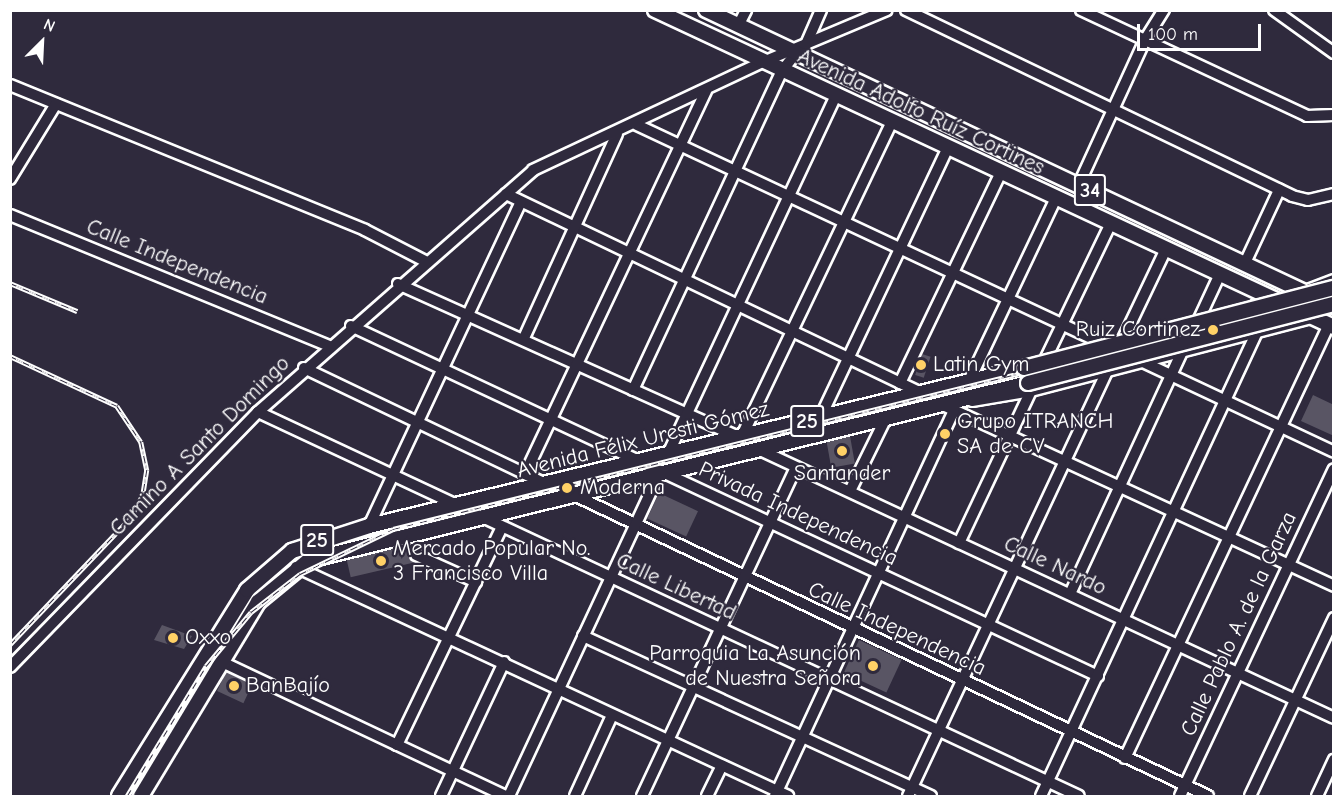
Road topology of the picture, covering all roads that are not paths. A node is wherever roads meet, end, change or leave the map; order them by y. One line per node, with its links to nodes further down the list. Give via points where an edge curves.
1 (655, 10): 14 (main road, Avenida Adolfo Ruíz Cortines / 34)
2 (706, 10): 10 (main road, Avenida Adolfo Ruíz Cortines / 34)
3 (746, 10): 10 (street)
4 (821, 10): 12 (street)
5 (887, 10): 12 (street)
6 (906, 10): 20 (street)
7 (1081, 10): 11 (street)
8 (1164, 10): 11 (street)
9 (1274, 10): 13 (street)
10 (738, 26): 12 (main road, Avenida Adolfo Ruíz Cortines / 34)
11 (1145, 40): 20 (street); 21 (street, via 1307,116)
12 (800, 51): 14 (street); 15 (street); 30 (main road, Avenida Adolfo Ruíz Cortines / 34)
13 (1334, 53)
14 (763, 62): 15 (main road, Avenida Adolfo Ruíz Cortines / 34); 17 (street)
15 (782, 71): 18 (main road, Avenida Adolfo Ruíz Cortines / 34); 27 (street)
16 (10, 85): 19 (street)
17 (705, 91): 23 (street); 25 (street)
18 (836, 95): 22 (main road, Avenida Adolfo Ruíz Cortines / 34); 34 (street)
19 (56, 104): 29 (street); 44 (street, via 365,230)
20 (1111, 110): 30 (street); 31 (street)
21 (1334, 115)
22 (892, 122): 26 (main road, Avenida Adolfo Ruíz Cortines / 34); 38 (street)
23 (637, 125): 24 (street); 25 (street)
24 (617, 134): 32 (street, via 539,167); 40 (street)
25 (681, 145): 27 (street); 43 (street)
26 (948, 147): 28 (main road, Avenida Adolfo Ruíz Cortines / 34); 41 (street)
27 (735, 170): 34 (street); 49 (street)
28 (1001, 172): 35 (main road, Avenida Adolfo Ruíz Cortines / 34); 46 (street)
29 (10, 179)
30 (1079, 184): 45 (main road, Avenida Adolfo Ruíz Cortines / 34)
31 (1279, 190): 33 (street, via 1308,200); 45 (street)
32 (506, 194): 36 (street); 44 (street)
33 (1334, 194)
34 (789, 195): 38 (street); 56 (street)
35 (1056, 198): 39 (main road, Avenida Adolfo Ruíz Cortines / 34); 53 (street)
36 (521, 202): 40 (street); 58 (street)
37 (10, 215): 69 (street, Calle Independencia)
38 (844, 220): 41 (street); 64 (street)
39 (1111, 223): 42 (main road, Avenida Adolfo Ruíz Cortines / 34); 61 (street)
40 (575, 227): 43 (street); 66 (street)
41 (900, 247): 46 (street); 71 (street)
42 (1166, 249): 47 (main road, Avenida Adolfo Ruíz Cortines / 34); 67 (street)
43 (631, 253): 49 (street); 74 (street)
44 (425, 261): 50 (street, Camino A Santo Domingo)
45 (1245, 263): 52 (main road, Avenida Adolfo Ruíz Cortines / 34)
46 (954, 273): 53 (street); 80 (street)
47 (1220, 274): 54 (main road, Avenida Adolfo Ruíz Cortines / 34); 60 (street)
48 (1334, 279): 52 (street)
49 (684, 280): 56 (street); 82 (street)
50 (398, 284): 58 (street); 62 (street, Camino A Santo Domingo)
51 (1334, 288): 79 (main road, Avenida Félix Uresti Gómez / 25, bridge)
52 (1303, 291): 54 (street); 57 (main road, Avenida Adolfo Ruíz Cortines / 34)
53 (1008, 298): 61 (street); 79 (street)
54 (1276, 300): 55 (street); 59 (main road, Avenida Adolfo Ruíz Cortines / 34)
55 (1254, 305): 60 (street); 65 (street, via 1264,314)
56 (738, 306): 64 (street); 87 (street)
57 (1334, 307): 59 (street); 81 (main road, Avenida Félix Uresti Gómez / 25, bridge)
58 (467, 312): 66 (street); 76 (street)
59 (1314, 317): 63 (main road, Avenida Adolfo Ruíz Cortines / 34); 65 (street)
60 (1199, 319): 67 (street)
61 (1063, 324): 68 (street); 72 (street)
62 (351, 326): 69 (street, Camino A Santo Domingo); 76 (street, Privada Independencia)
63 (1331, 326): 92 (street)
64 (792, 332): 71 (street); 94 (street)
65 (1253, 335): 70 (street); 84 (street)
66 (524, 338): 74 (street)
67 (1123, 339): 68 (street)
68 (1104, 344): 72 (street)
69 (330, 346): 75 (street, Camino A Santo Domingo)
70 (1182, 352): 73 (street); 78 (street)
71 (846, 357): 80 (street); 88 (street)
72 (1046, 358): 79 (street)
73 (1143, 362): 77 (street); 78 (street)
74 (577, 364): 82 (street); 89 (street)
75 (304, 368): 86 (street, Camino A Santo Domingo); 91 (street)
76 (442, 368): 89 (street, Privada Independencia); 91 (street)
77 (1107, 371): 81 (street); 98 (street)
78 (1171, 376): 84 (street); 106 (street)
79 (973, 378): 83 (main road, Avenida Félix Uresti Gómez / 25)
80 (900, 383): 83 (street)
81 (1029, 387): 85 (main road, Avenida Félix Uresti Gómez / 25, via 966,400); 93 (street)
82 (633, 390): 87 (street)
83 (922, 393): 88 (main road, Avenida Félix Uresti Gómez / 25)
84 (1226, 402): 92 (street); 110 (street)
85 (949, 408): 90 (main road, Avenida Félix Uresti Gómez / 25); 93 (street); 111 (street)
86 (258, 412): 104 (street, Calle Libertad); 139 (street, Camino A Santo Domingo)
87 (686, 414): 94 (street); 97 (street)
88 (820, 418): 94 (main road, Avenida Félix Uresti Gómez / 25)
89 (552, 419): 99 (street, Privada Independencia); 103 (street)
90 (885, 420): 95 (main road, Avenida Félix Uresti Gómez / 25); 107 (street)
91 (418, 421): 103 (street); 104 (street)
92 (1281, 428): 96 (street); 117 (street)
93 (1009, 434): 98 (street); 118 (street)
94 (741, 438): 97 (main road, Avenida Félix Uresti Gómez / 25)
95 (760, 450): 100 (street, Calle Nardo); 102 (main road, Avenida Félix Uresti Gómez / 25)
96 (1334, 452)
97 (668, 454): 99 (main road, Avenida Félix Uresti Gómez / 25)
98 (1064, 461): 106 (street); 122 (street)
99 (638, 462): 102 (street, Privada Independencia); 105 (main road, Avenida Félix Uresti Gómez / 25)
100 (796, 467): 107 (street, Calle Nardo); 113 (street)
101 (1334, 469): 120 (street, Calle Pablo A. de la Garza)
102 (660, 472): 108 (main road, Avenida Félix Uresti Gómez / 25); 113 (street, Privada Independencia); 115 (street)
103 (525, 474): 105 (street)
104 (394, 475): 109 (street, Calle Libertad); 114 (street)
105 (546, 485): 109 (main road, Avenida Félix Uresti Gómez / 25)
106 (1120, 486): 110 (street); 128 (street)
107 (850, 491): 111 (street, Calle Nardo)
108 (572, 494): 112 (main road, Avenida Félix Uresti Gómez / 25); 115 (street, Calle Independencia)
109 (459, 506): 112 (street, Calle Libertad); 114 (main road, Avenida Félix Uresti Gómez / 25)
110 (1174, 510): 117 (street); 130 (street)
111 (905, 517): 118 (street, Calle Nardo); 123 (street)
112 (483, 518): 116 (street, Calle Libertad); 121 (main road, Avenida Félix Uresti Gómez / 25, via 334,550)
113 (770, 523): 123 (street, Privada Independencia); 125 (street)
114 (369, 526): 163 (main road, Avenida Félix Uresti Gómez / 25, via 298,548 258,576)
115 (635, 526): 124 (street); 125 (street, Calle Independencia)
116 (502, 527): 124 (street, Calle Libertad); 126 (street)
117 (1230, 537): 120 (street); 136 (street)
118 (959, 543): 122 (street, Calle Nardo)
119 (416, 555): 126 (street)
120 (1289, 565): 127 (street); 140 (street, Calle Pablo A. de la Garza)
121 (296, 567): 135 (street); 137 (main road, Avenida Félix Uresti Gómez / 25, via 258,602)
122 (1015, 568): 128 (street, Calle Nardo); 131 (street)
123 (880, 574): 131 (street, Privada Independencia); 133 (street)
124 (611, 578): 132 (street, Calle Libertad); 134 (street)
125 (743, 579): 132 (street); 133 (street, Calle Independencia)
126 (476, 582): 135 (street)
127 (1334, 586)
128 (1070, 594): 130 (street, Calle Nardo)
129 (1334, 618): 146 (street)
130 (1125, 620): 136 (street, Calle Nardo); 141 (street)
131 (989, 624): 141 (street, Privada Independencia); 143 (street)
132 (720, 628): 142 (street, Calle Libertad); 144 (street)
133 (853, 629): 142 (street); 143 (street, Calle Independencia)
134 (583, 636): 144 (street); 145 (street)
135 (450, 638): 138 (street); 153 (street)
136 (1180, 646): 140 (street, Calle Nardo); 154 (street)
137 (222, 662): 153 (street); 164 (main road, Avenida Félix Uresti Gómez / 25)
138 (504, 662): 145 (street); 157 (street)
139 (10, 667)
140 (1238, 674): 146 (street, Calle Nardo); 160 (street, Calle Pablo A. de la Garza)
141 (1098, 676): 150 (street)
142 (830, 679): 149 (street, Calle Libertad); 151 (street)
143 (962, 680): 149 (street); 150 (street, Calle Independencia)
144 (693, 686): 151 (street); 152 (street)
145 (559, 688): 147 (street); 166 (street)
146 (1295, 700): 148 (street, Calle Nardo); 176 (street)
147 (612, 715): 152 (street); 167 (street)
148 (1334, 718)
149 (939, 730): 158 (street, Calle Libertad); 161 (street)
150 (1071, 733): 154 (street, Calle Independencia); 158 (street)
151 (803, 737): 161 (street); 162 (street)
152 (668, 741): 156 (street); 168 (street)
153 (397, 746): 157 (street)
154 (1125, 758): 160 (street, Calle Independencia)
155 (1334, 760): 159 (street)
156 (722, 765): 162 (street); 169 (street)
157 (453, 772): 165 (street); 166 (street)
158 (1048, 782): 172 (street); 173 (street, Calle Libertad)
159 (1329, 785): 177 (street)
160 (1185, 786): 174 (street, Calle Pablo A. de la Garza); 175 (street, Calle Independencia)
161 (911, 792): 171 (street)
162 (776, 794): 170 (street)
163 (119, 796)
164 (141, 796)
165 (441, 796)
166 (507, 796)
167 (575, 796)
168 (642, 796)
169 (707, 796)
170 (788, 796)
171 (931, 796)
172 (1041, 796)
173 (1079, 796)
174 (1180, 796)
175 (1208, 796)
176 (1250, 796)
177 (1317, 796)

